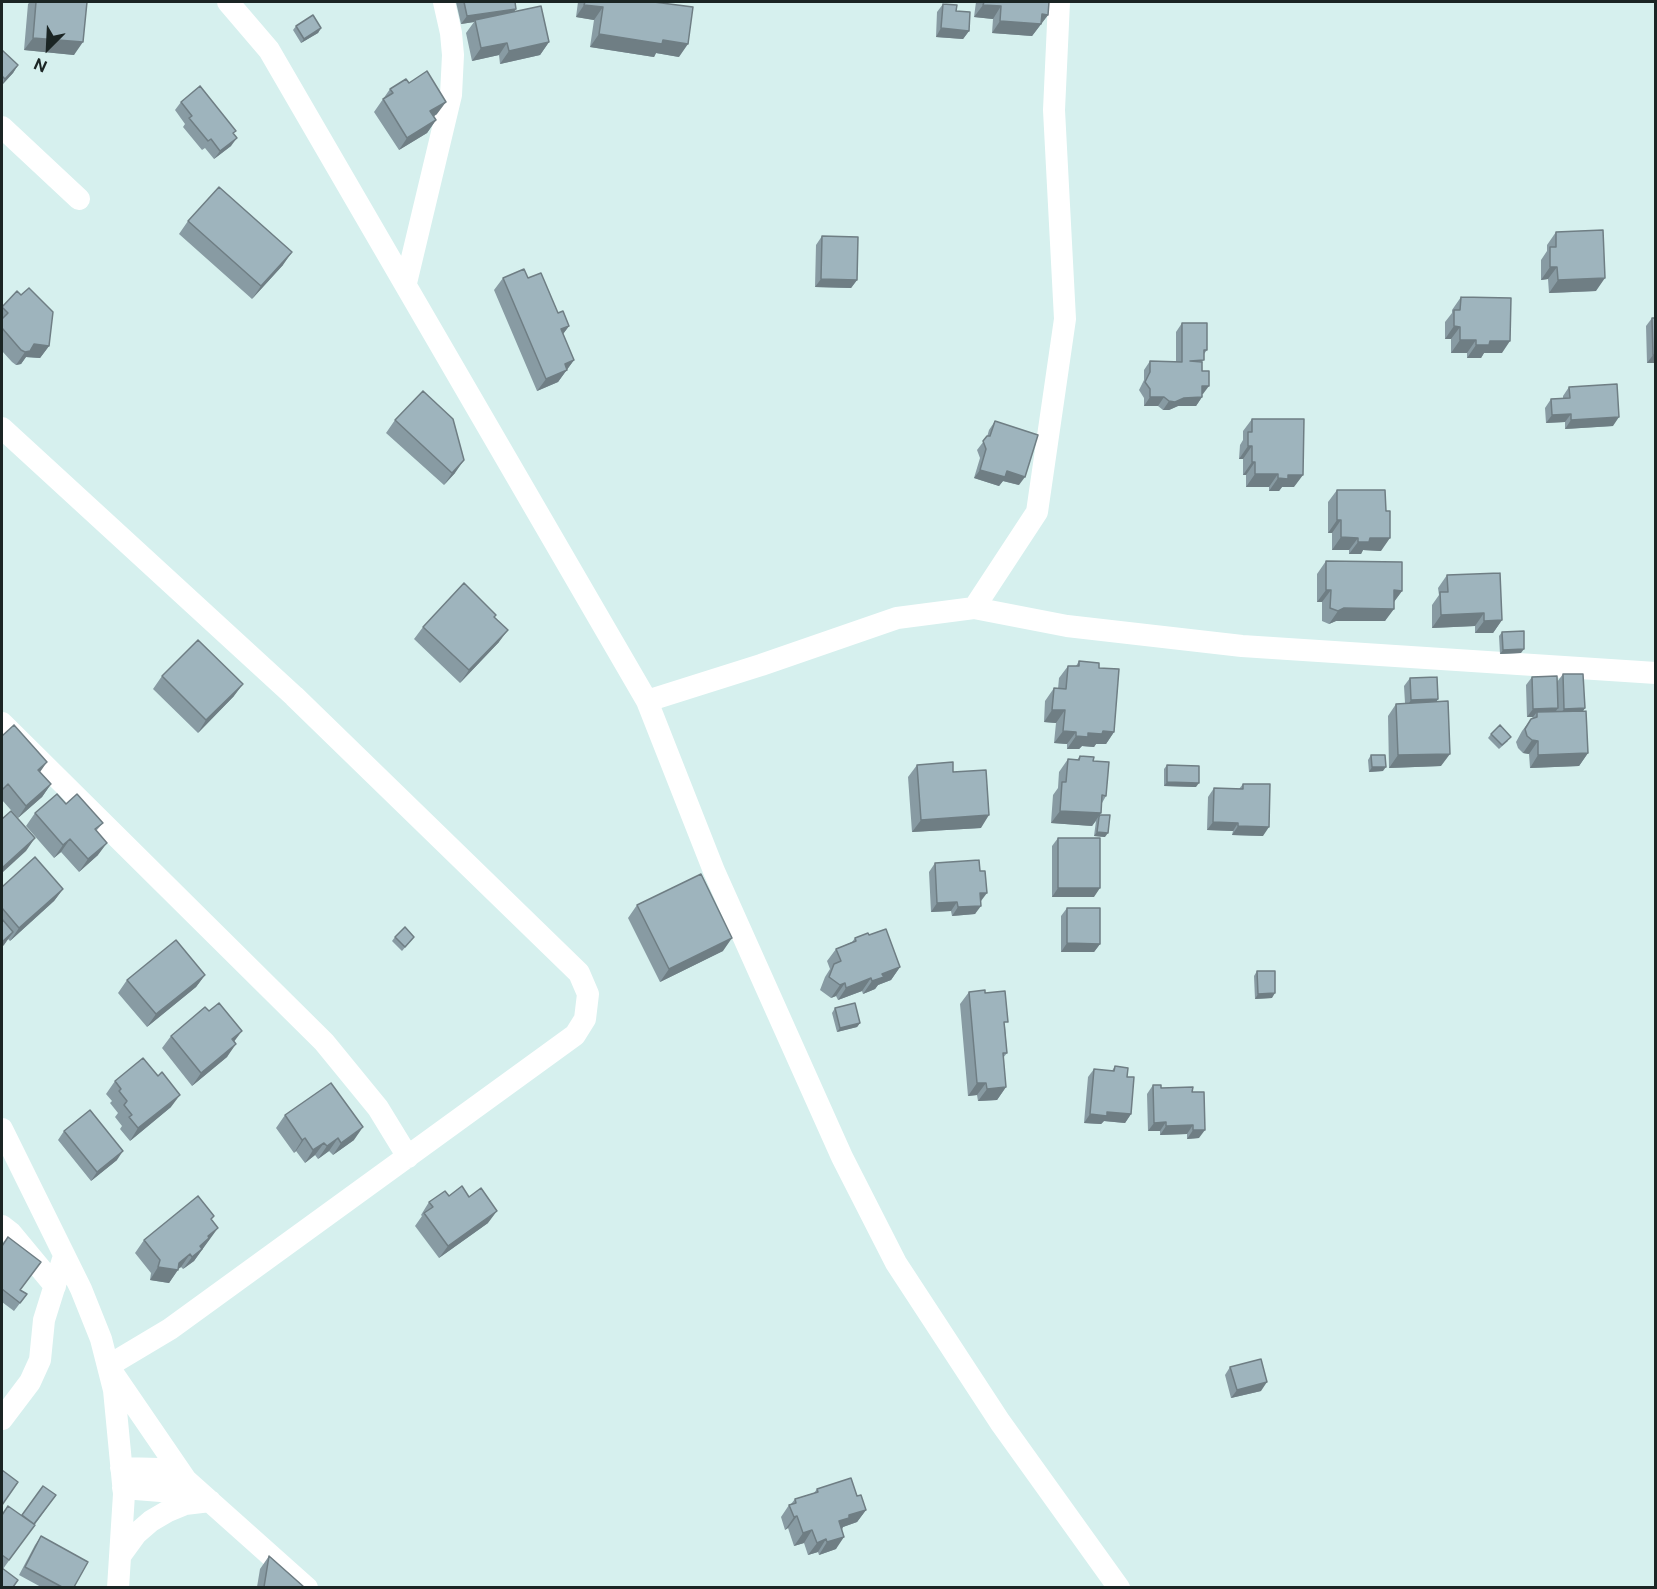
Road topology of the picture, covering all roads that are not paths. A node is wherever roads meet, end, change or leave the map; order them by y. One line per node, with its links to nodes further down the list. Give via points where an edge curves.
1 (228, 2): 6 (street, via 269,50)
2 (444, 2): 6 (street, via 452,44 451,95)
3 (1059, 2): 8 (street, via 1054,110 1065,319 1037,512)
4 (2, 127): 5 (street)
5 (79, 199)
6 (406, 283): 10 (street)
7 (2, 428): 13 (street, via 294,696 579,973 588,994 585,1019 575,1035)
8 (974, 608): 9 (street, via 1067,626 1242,646); 10 (street, via 897,618)
9 (1656, 673)
10 (648, 701): 24 (street, via 714,871 842,1157 896,1263 1000,1422)
11 (2, 723): 13 (street, via 324,1042 378,1108)
12 (2, 1129): 15 (street)
13 (408, 1157): 17 (street, via 170,1329)
14 (2, 1226): 16 (street)
15 (64, 1256): 16 (street); 17 (street, via 81,1289)
16 (55, 1286): 18 (street, via 44,1320 40,1360 30,1382)
17 (108, 1366): 19 (street); 20 (street)
18 (2, 1419)
19 (122, 1478): 20 (street, via 159,1469 173,1473); 21 (street)
20 (199, 1492): 21 (street, via 186,1504 151,1521); 23 (street)
21 (120, 1556): 22 (street)
22 (118, 1587)
23 (307, 1587)
24 (1119, 1587)

